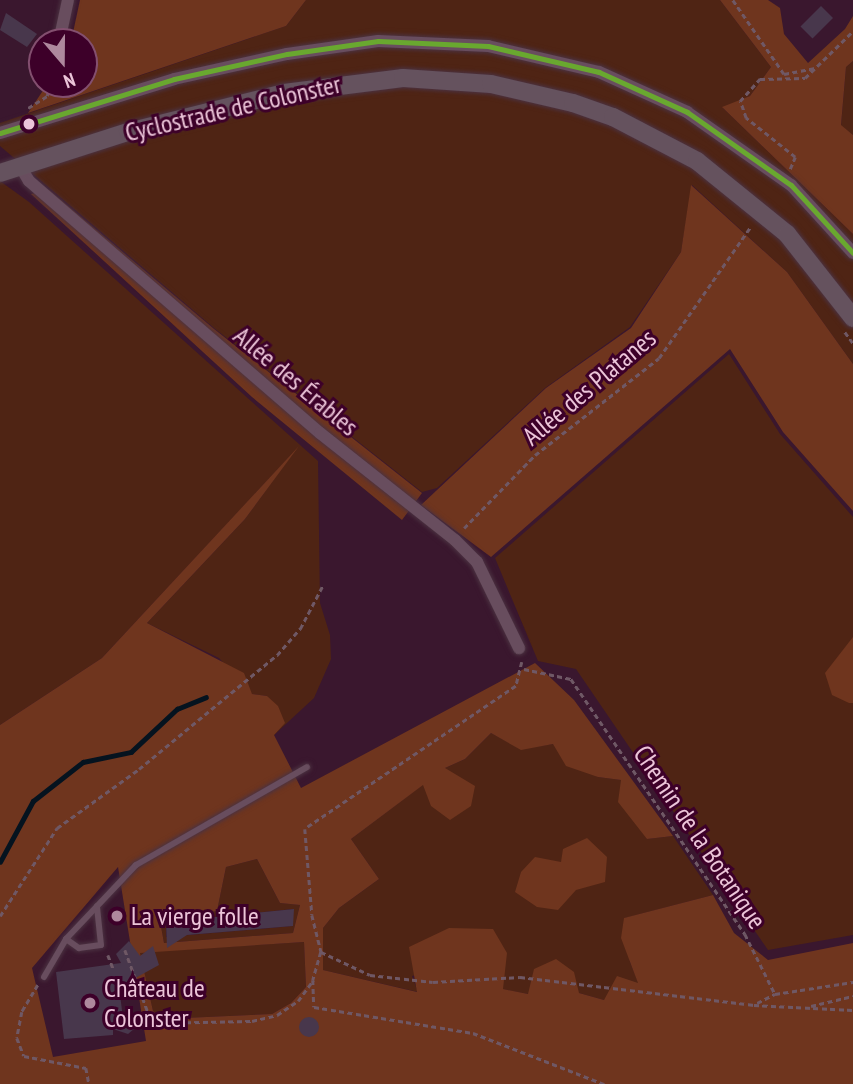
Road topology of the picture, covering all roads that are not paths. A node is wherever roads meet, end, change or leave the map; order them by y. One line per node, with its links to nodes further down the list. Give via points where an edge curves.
1 (68, 0): 2 (street)
2 (63, 28)
3 (0, 134): 6 (street, via 174,79 286,54 378,41 501,48 600,72 687,112 791,185)
4 (20, 166): 5 (main road); 7 (main road, via 191,115 326,86 431,79 525,90 612,117 659,139 725,181 787,234); 8 (street, Allée des Érables, via 29,181 310,424 455,540 477,562)
5 (0, 172)
6 (853, 253)
7 (846, 321)
8 (519, 648)
9 (307, 767): 10 (lane, via 136,865)
10 (97, 906): 11 (lane); 11 (lane, via 101,945 79,948)
11 (66, 939): 12 (lane)
12 (44, 977)

